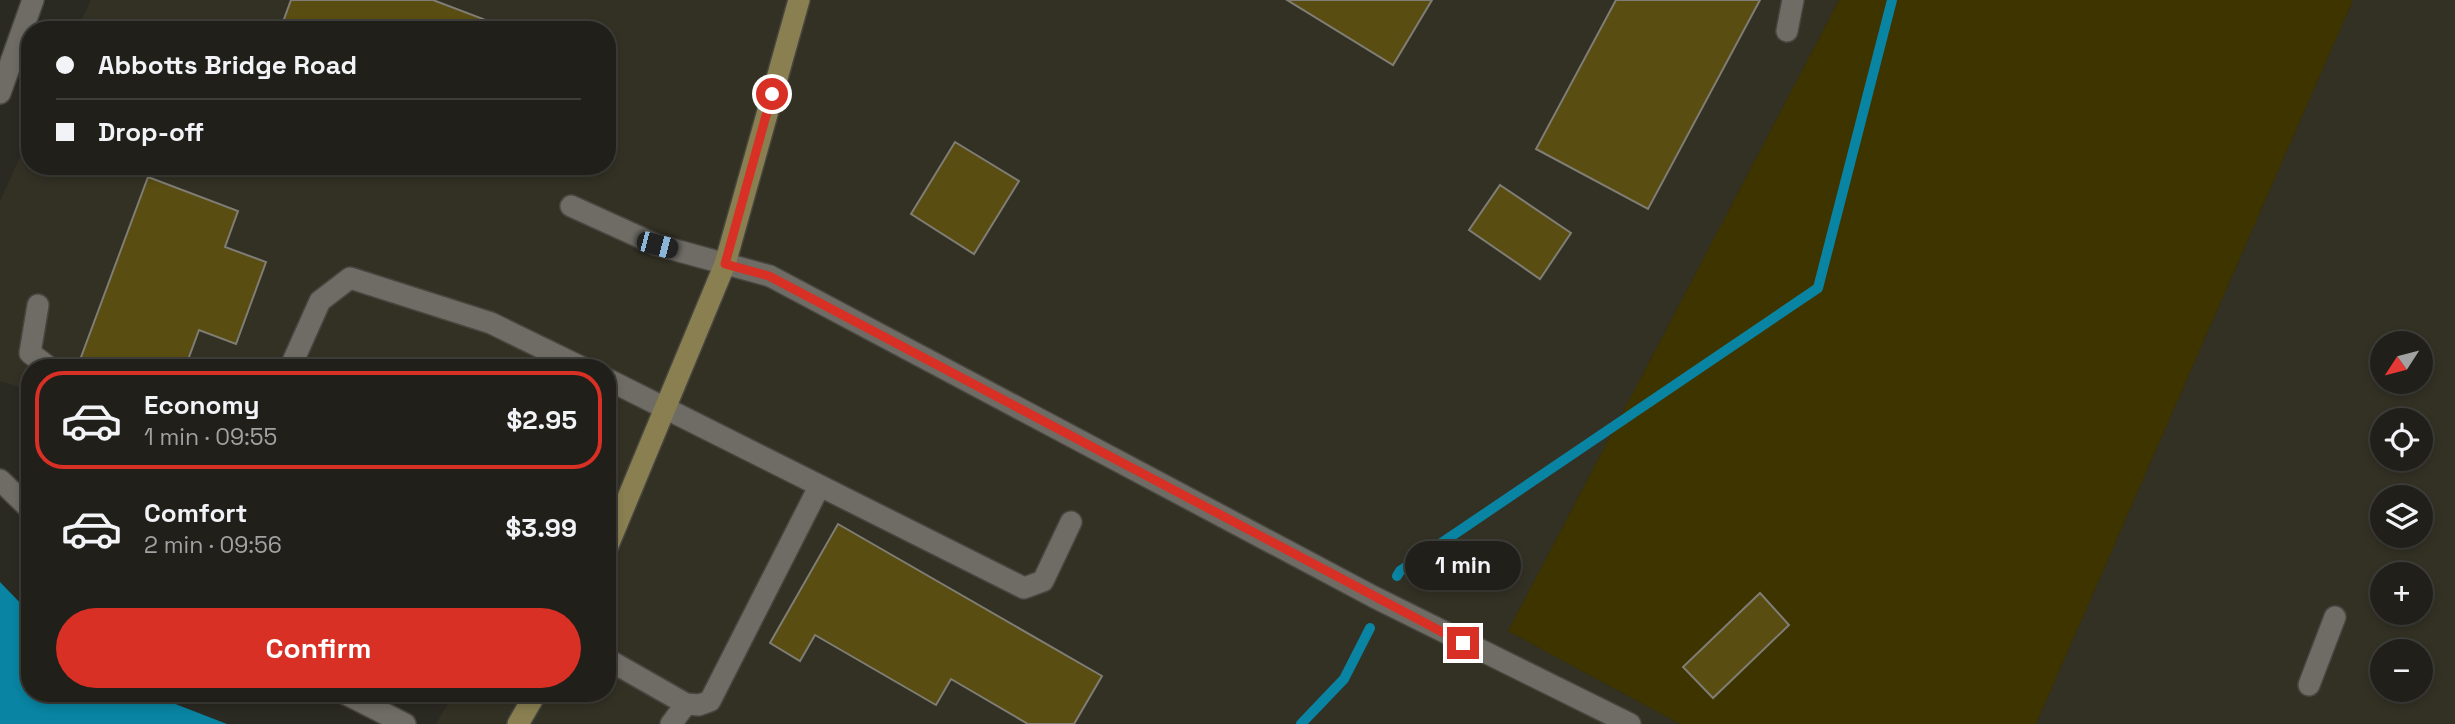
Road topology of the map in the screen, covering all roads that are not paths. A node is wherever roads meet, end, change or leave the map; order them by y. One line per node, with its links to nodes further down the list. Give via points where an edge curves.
1 (33, 0): 4 (street)
2 (799, 0): 9 (main road)
3 (1793, 0): 5 (street)
4 (26, 21)
5 (1787, 31)
6 (21, 34): 7 (street)
7 (0, 93)
8 (571, 206): 9 (street, via 657,245)
9 (725, 264): 15 (main road); 32 (street, via 769,276 1386,604)
10 (38, 305): 11 (street, via 30,353)
11 (38, 359)
12 (294, 359): 13 (street, via 320,301 351,278 491,323)
13 (565, 359)
14 (616, 383): 15 (street)
15 (667, 408): 17 (street); 20 (main road)
16 (0, 480): 18 (street)
17 (819, 487): 19 (street, via 1024,588 1043,581); 27 (street, via 710,701)
18 (21, 500)
19 (1071, 522)
20 (616, 527)
21 (2335, 617): 23 (street)
22 (616, 664): 27 (street)
23 (2309, 685)
24 (356, 702): 28 (street)
25 (364, 702): 29 (street)
26 (531, 702): 30 (main road)
27 (686, 704): 31 (street)
28 (372, 724)
29 (405, 724)
30 (518, 724)
31 (671, 724)
32 (1630, 724)

